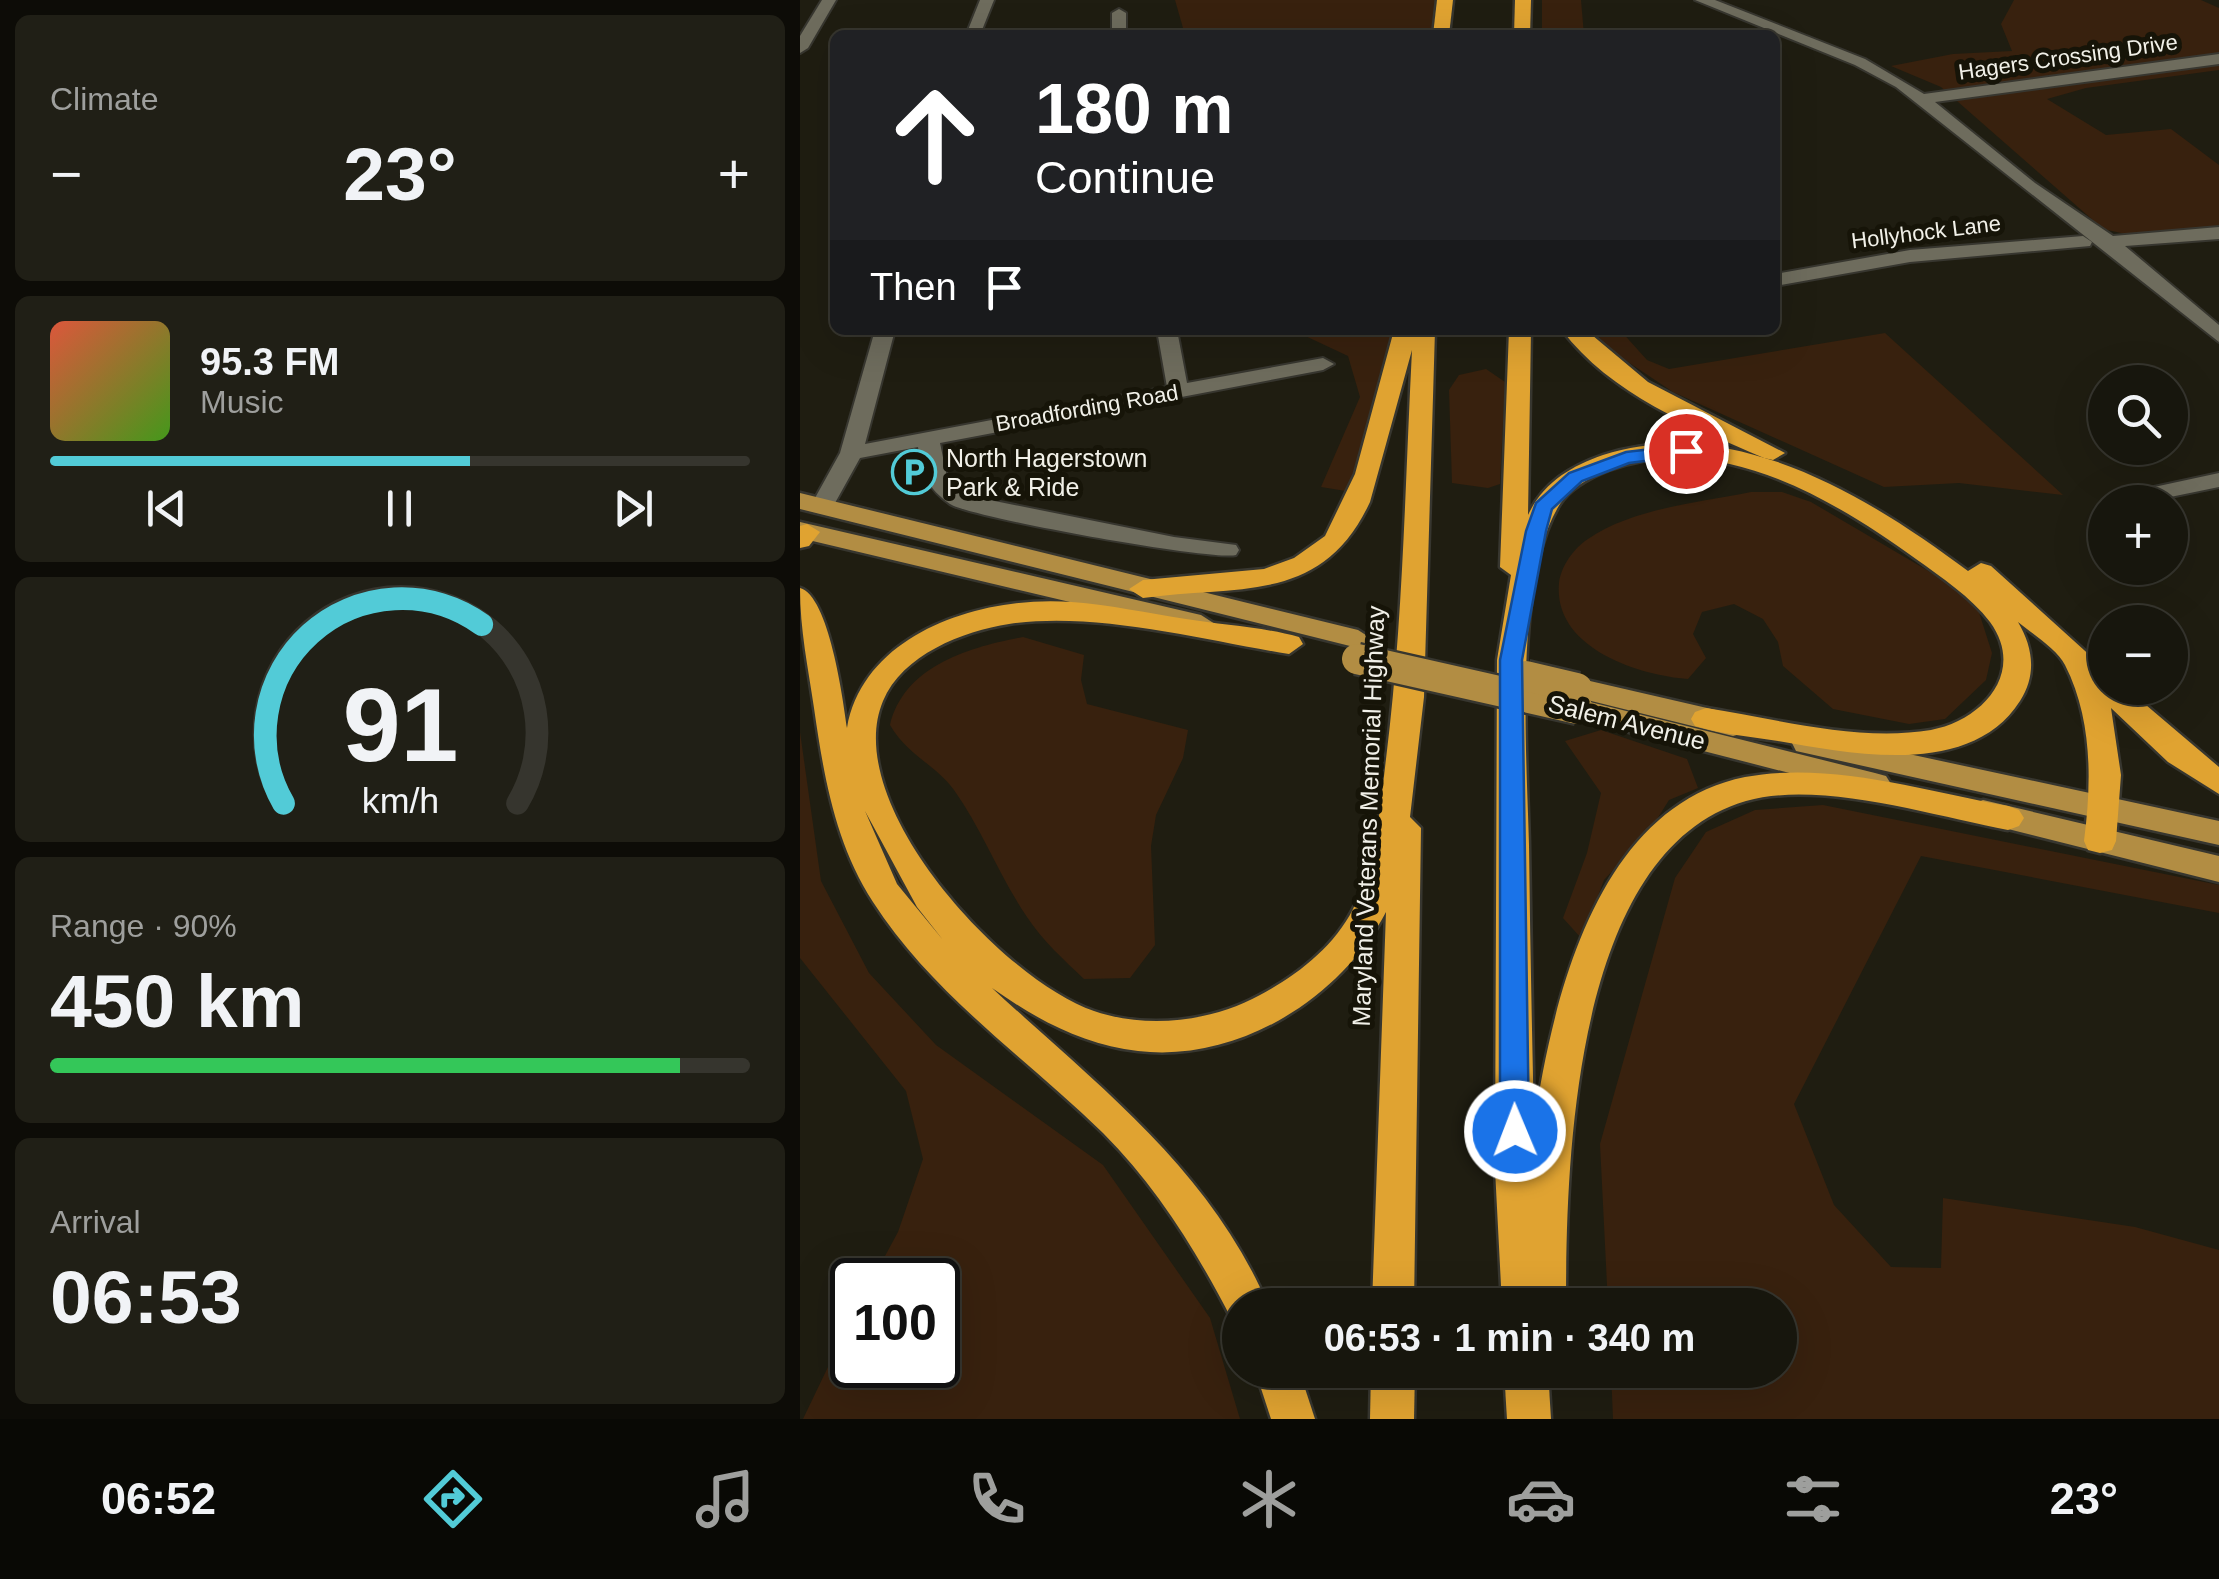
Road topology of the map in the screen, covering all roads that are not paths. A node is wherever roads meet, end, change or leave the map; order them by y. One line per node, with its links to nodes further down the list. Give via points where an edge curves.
1 (830, 0): 13 (street)
2 (987, 0): 7 (street)
3 (1446, 0): 9 (highway)
4 (1523, 0): 10 (highway)
5 (1702, 0): 11 (street)
6 (1119, 14): 8 (street)
7 (975, 30)
8 (1119, 30)
9 (1442, 30)
10 (1522, 30)
11 (1778, 30)
12 (1780, 31): 15 (street, via 1860,62)
13 (800, 48)
14 (2219, 59): 15 (street, Hagers Crossing Drive)
15 (1924, 99): 16 (street)
16 (2030, 187): 17 (street); 20 (street)
17 (2052, 210): 19 (street); 20 (street)
18 (2219, 233): 20 (street)
19 (2083, 242): 21 (street, Hollyhock Lane, via 1910,256); 22 (street)
20 (2109, 242): 22 (street); 29 (street)
21 (1780, 279)
22 (2149, 296): 30 (street)
23 (884, 335): 34 (street)
24 (1168, 335): 32 (street)
25 (1404, 335): 40 (highway, via 1354,510 1334,541 1276,575 1216,586)
26 (1424, 335): 47 (highway, Maryland Veterans Memorial Highway)
27 (1520, 335): 45 (highway)
28 (1578, 335): 44 (highway, via 1665,402 1904,518 1978,569)
29 (2219, 336)
30 (2219, 345)
31 (1322, 364): 32 (street, Broadfording Road)
32 (1178, 391): 33 (street, Broadfording Road)
33 (927, 437): 34 (street, Broadfording Road); 39 (street, via 936,480 962,502)
34 (851, 452): 37 (street)
35 (2219, 480): 36 (street)
36 (2188, 487)
37 (811, 504): 38 (main road); 40 (main road, Salem Avenue)
38 (802, 534): 42 (main road, Salem Avenue)
39 (1226, 550)
40 (1143, 588): 43 (main road, Salem Avenue)
41 (800, 597): 57 (highway, via 816,644 839,788 883,889 960,981 1159,1168)
42 (1289, 644): 43 (main road, Salem Avenue); 47 (highway, via 1071,611 982,619 906,656 872,694 861,739 868,779 914,876 1013,987 1042,1008 1110,1032 1184,1035 1228,1027 1267,1010 1301,989 1356,935 1381,878)
43 (1358, 649): 48 (main road, Salem Avenue, bridge)
44 (2067, 649): 46 (highway); 52 (highway, via 2105,733)
45 (1511, 660): 50 (highway, via 1536,531 1557,490 1599,464 1686,451 1767,467 1884,525 1989,604 2019,656 2018,677 2000,710 1955,736 1881,741); 59 (highway)
46 (2088, 669)
47 (1409, 696): 58 (highway, Maryland Veterans Memorial Highway)
48 (1578, 699): 50 (main road, Salem Avenue); 53 (main road, Salem Avenue)
49 (2126, 705): 51 (highway)
50 (1706, 719): 52 (main road, Salem Avenue)
51 (2219, 783)
52 (2104, 808): 54 (main road, Salem Avenue); 55 (highway)
53 (2008, 818): 55 (main road, Salem Avenue); 60 (highway, via 1776,786 1714,798 1684,811 1662,832 1619,897 1566,1049 1550,1148)
54 (2219, 833)
55 (2100, 842): 56 (main road, Salem Avenue)
56 (2219, 869)
57 (1237, 1288)
58 (1393, 1288)
59 (1522, 1288)
60 (1546, 1288)
61 (1283, 1388): 65 (highway)
62 (1393, 1388): 66 (highway)
63 (1527, 1388): 67 (highway)
64 (1542, 1388): 68 (highway)
65 (1292, 1419)
66 (1392, 1419)
67 (1529, 1419)
68 (1541, 1419)

